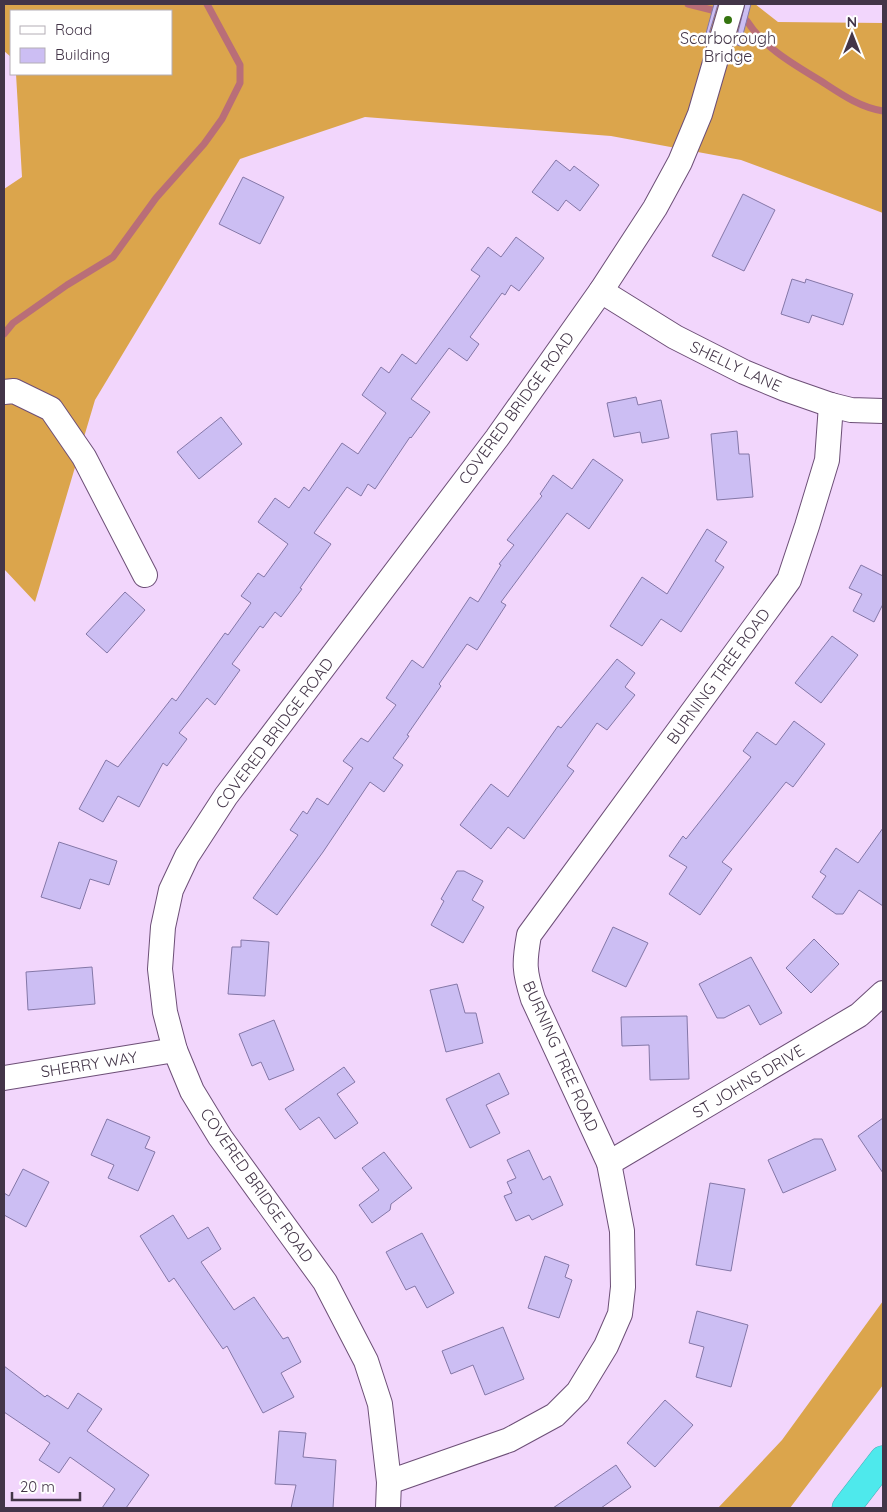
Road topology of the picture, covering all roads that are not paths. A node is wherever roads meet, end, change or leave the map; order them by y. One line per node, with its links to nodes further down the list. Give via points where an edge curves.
1 (732, 4): 2 (street, COVERED BRIDGE ROAD, via 700,114 680,162 655,208)
2 (601, 290): 4 (street, SHELLY LANE, via 692,346 752,375); 8 (street, COVERED BRIDGE ROAD, via 497,438 226,796 187,856 171,890 163,927 160,969 165,1012)
3 (4, 392): 6 (street, via 14,391 51,409 84,457)
4 (831, 405): 5 (street, SHELLY LANE, via 851,410); 10 (street, BURNING TREE ROAD, via 827,460 789,580 529,934 525,974 533,999)
5 (883, 411)
6 (145, 575)
7 (883, 993): 10 (street, ST JOHNS DRIVE, via 859,1015)
8 (175, 1050): 9 (street, SHERRY WAY); 12 (street, COVERED BRIDGE ROAD, via 192,1091 220,1137 325,1282 366,1361 380,1404)
9 (4, 1078)
10 (608, 1163): 12 (street, BURNING TREE ROAD, via 622,1231 620,1314 606,1346 578,1392 555,1415 510,1440)
11 (883, 1460): 14 (highway)
12 (389, 1482): 13 (street, COVERED BRIDGE ROAD)
13 (388, 1508)
14 (846, 1508)

